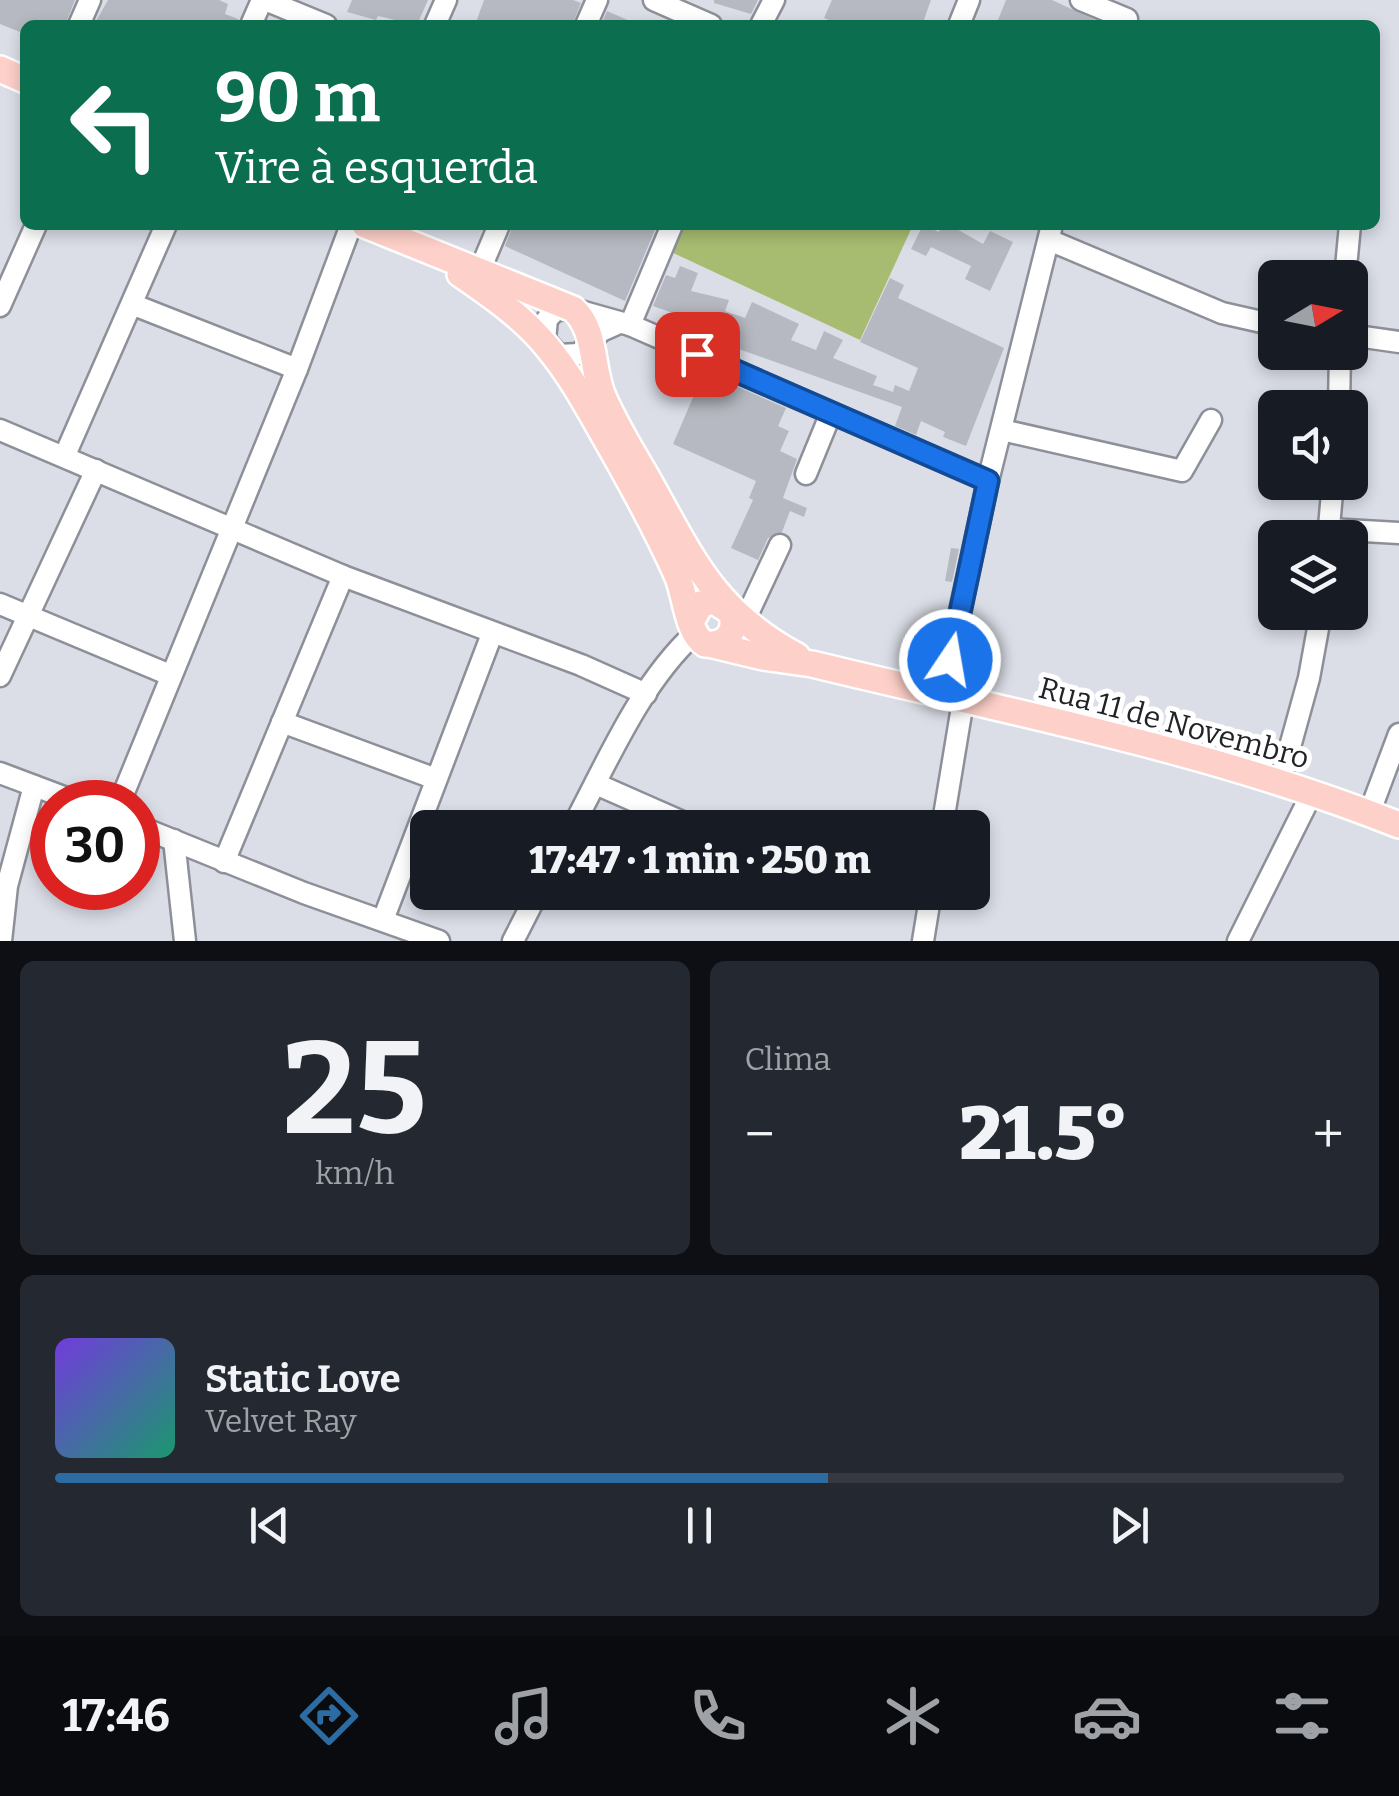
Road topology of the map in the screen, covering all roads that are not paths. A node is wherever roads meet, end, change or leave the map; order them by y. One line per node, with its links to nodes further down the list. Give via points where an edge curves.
1 (264, 0): 5 (street)
2 (654, 0): 6 (street)
3 (1081, 0): 4 (street)
4 (1129, 15)
5 (314, 20)
6 (700, 20)
7 (34, 230): 18 (street)
8 (164, 230): 20 (street)
9 (350, 230): 29 (street)
10 (378, 230): 15 (main road)
11 (497, 230): 19 (street)
12 (670, 230): 24 (street)
13 (1350, 230): 17 (street)
14 (1050, 232): 23 (street, via 1222,313); 33 (street)
15 (428, 250): 19 (main road); 28 (main road, via 511,311)
16 (0, 252): 18 (street)
17 (1347, 260)
18 (20, 263): 21 (street)
19 (480, 270): 22 (main road)
20 (134, 305): 29 (street); 34 (street)
21 (0, 306)
22 (573, 308): 24 (street); 27 (main road, Rua 11 de Novembro, via 586,324); 28 (street, via 547,319)
23 (1258, 321)
24 (624, 324): 27 (street, via 600,331); 30 (street)
25 (1368, 338): 26 (street)
26 (1399, 342)
27 (590, 346): 28 (street, via 570,357); 44 (main road, Rua 11 de Novembro, via 612,415 684,545)
28 (550, 350): 48 (main road, via 666,551)
29 (297, 369): 38 (street)
30 (830, 413): 36 (street); 37 (street)
31 (1211, 420): 33 (street, via 1182,471)
32 (0, 430): 34 (street)
33 (1002, 430): 37 (street)
34 (65, 455): 35 (street)
35 (96, 470): 38 (street); 45 (street)
36 (806, 474)
37 (988, 481): 53 (street)
38 (232, 528): 42 (street); 50 (street)
39 (1368, 533): 40 (street)
40 (1399, 533)
41 (780, 545): 44 (street)
42 (343, 576): 47 (street); 54 (street)
43 (0, 604): 45 (street)
44 (735, 614): 48 (main road, via 731,634 720,643); 48 (main road, via 714,601 700,604); 49 (main road, Rua 11 de Novembro)
45 (28, 616): 50 (street); 51 (street)
46 (1318, 630): 59 (street)
47 (492, 634): 52 (street); 57 (street)
48 (699, 634): 49 (main road, Rua 11 de Novembro, via 764,657); 52 (street, via 681,646)
49 (812, 664): 53 (main road, Rua 11 de Novembro)
50 (170, 675): 58 (street)
51 (0, 676)
52 (646, 694): 61 (street)
53 (953, 698): 59 (main road, Rua 11 de Novembro); 66 (street)
54 (282, 722): 57 (street); 71 (street)
55 (1399, 734): 67 (street)
56 (0, 773): 60 (street)
57 (436, 779): 75 (street)
58 (129, 780)
59 (1280, 783): 62 (main road, Rua 11 de Novembro)
60 (30, 784)
61 (596, 784): 64 (street); 65 (street)
62 (1312, 794): 67 (main road, Rua 11 de Novembro); 81 (street)
63 (30, 800): 74 (street)
64 (582, 810)
65 (655, 810)
66 (944, 810)
67 (1370, 814): 68 (main road, Rua 11 de Novembro)
68 (1399, 826)
69 (160, 835): 70 (street)
70 (174, 840): 71 (street); 77 (street)
71 (224, 862): 75 (street)
72 (529, 910): 79 (street)
73 (928, 910): 80 (street)
74 (0, 920): 76 (street)
75 (383, 920): 78 (street)
76 (1, 941)
77 (185, 941)
78 (438, 941)
79 (513, 941)
80 (923, 941)
81 (1238, 941)

